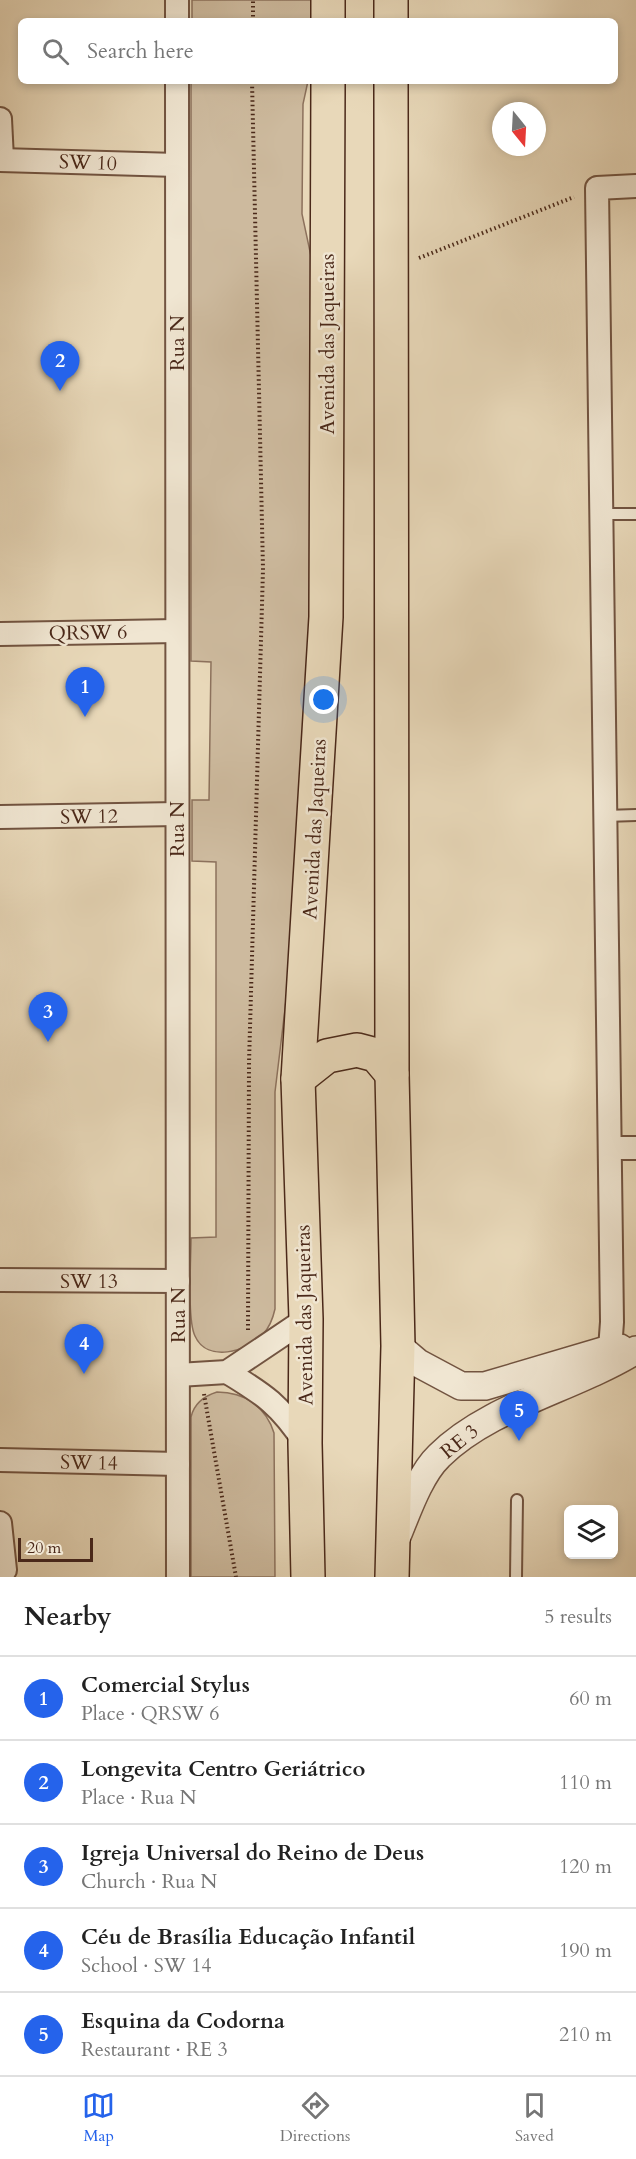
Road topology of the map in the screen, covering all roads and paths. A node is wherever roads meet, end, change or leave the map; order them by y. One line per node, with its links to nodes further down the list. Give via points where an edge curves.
1 (177, 0): 5 (street)
2 (253, 0): 6 (path)
3 (328, 0): 7 (main road)
4 (392, 0): 8 (main road)
5 (177, 18)
6 (253, 18)
7 (328, 18)
8 (391, 18)
9 (177, 84): 15 (street, Rua N)
10 (252, 84): 34 (path, via 263,569 249,1063 250,1328)
11 (328, 84): 28 (main road, Avenida das Jaqueiras, via 326,617)
12 (391, 84): 18 (main road)
13 (0, 119): 14 (street)
14 (1, 160): 15 (street, SW 10)
15 (177, 165): 21 (street, Rua N)
16 (636, 186): 17 (street)
17 (597, 188): 18 (path, via 414,260); 19 (street)
18 (390, 259): 27 (main road)
19 (601, 514): 20 (lane); 25 (street)
20 (636, 514)
21 (177, 631): 22 (street, QRSW 6); 23 (street, Rua N)
22 (0, 634)
23 (177, 814): 26 (street, SW 12); 32 (street, Rua N)
24 (636, 815): 25 (lane)
25 (605, 816): 29 (street)
26 (0, 817)
27 (392, 1074): 28 (main road, via 376,1055 357,1050 327,1056); 35 (main road)
28 (298, 1079): 33 (main road, Avenida das Jaqueiras)
29 (610, 1148): 30 (street); 36 (street, via 612,1322)
30 (636, 1148)
31 (0, 1280): 32 (street, SW 13)
32 (178, 1281): 39 (street, Rua N)
33 (306, 1319): 37 (street); 40 (main road, Avenida das Jaqueiras)
34 (243, 1336)
35 (398, 1346): 36 (street, via 418,1363 461,1386 485,1386); 45 (main road)
36 (623, 1353): 45 (street, RE 3, via 483,1422 438,1456 423,1478)
37 (226, 1372): 38 (street); 40 (street, via 275,1404)
38 (201, 1374): 39 (street); 48 (path)
39 (178, 1376): 42 (street, Rua N)
40 (305, 1443): 49 (main road, Avenida das Jaqueiras)
41 (0, 1460): 42 (street, SW 14)
42 (178, 1464): 47 (street, Rua N)
43 (518, 1500): 50 (lane)
44 (0, 1523): 46 (street)
45 (392, 1562)
46 (5, 1570)
47 (178, 1577)
48 (236, 1577)
49 (308, 1577)
50 (516, 1577)

